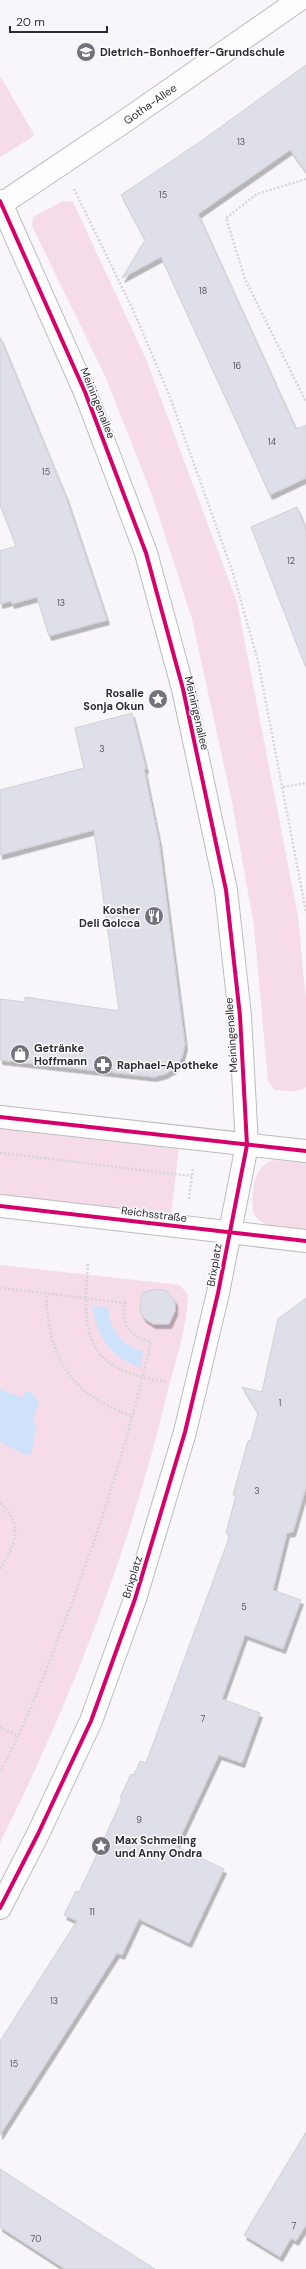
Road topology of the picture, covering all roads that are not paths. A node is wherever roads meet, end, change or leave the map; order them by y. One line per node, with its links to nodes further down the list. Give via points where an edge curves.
1 (298, 0): 2 (street, Gotha-Allee)
2 (1, 204): 4 (street, Meiningenallee, via 85,392 146,553 183,689 226,890 240,1016)
3 (0, 1117): 4 (street)
4 (246, 1145): 5 (street); 7 (street, Meiningenallee)
5 (306, 1152)
6 (0, 1206): 7 (street, Reichsstraße)
7 (229, 1232): 8 (street, Reichsstraße); 9 (street, Brixplatz, via 218,1293 185,1432 135,1598 91,1721)
8 (306, 1240)
9 (0, 1908)

